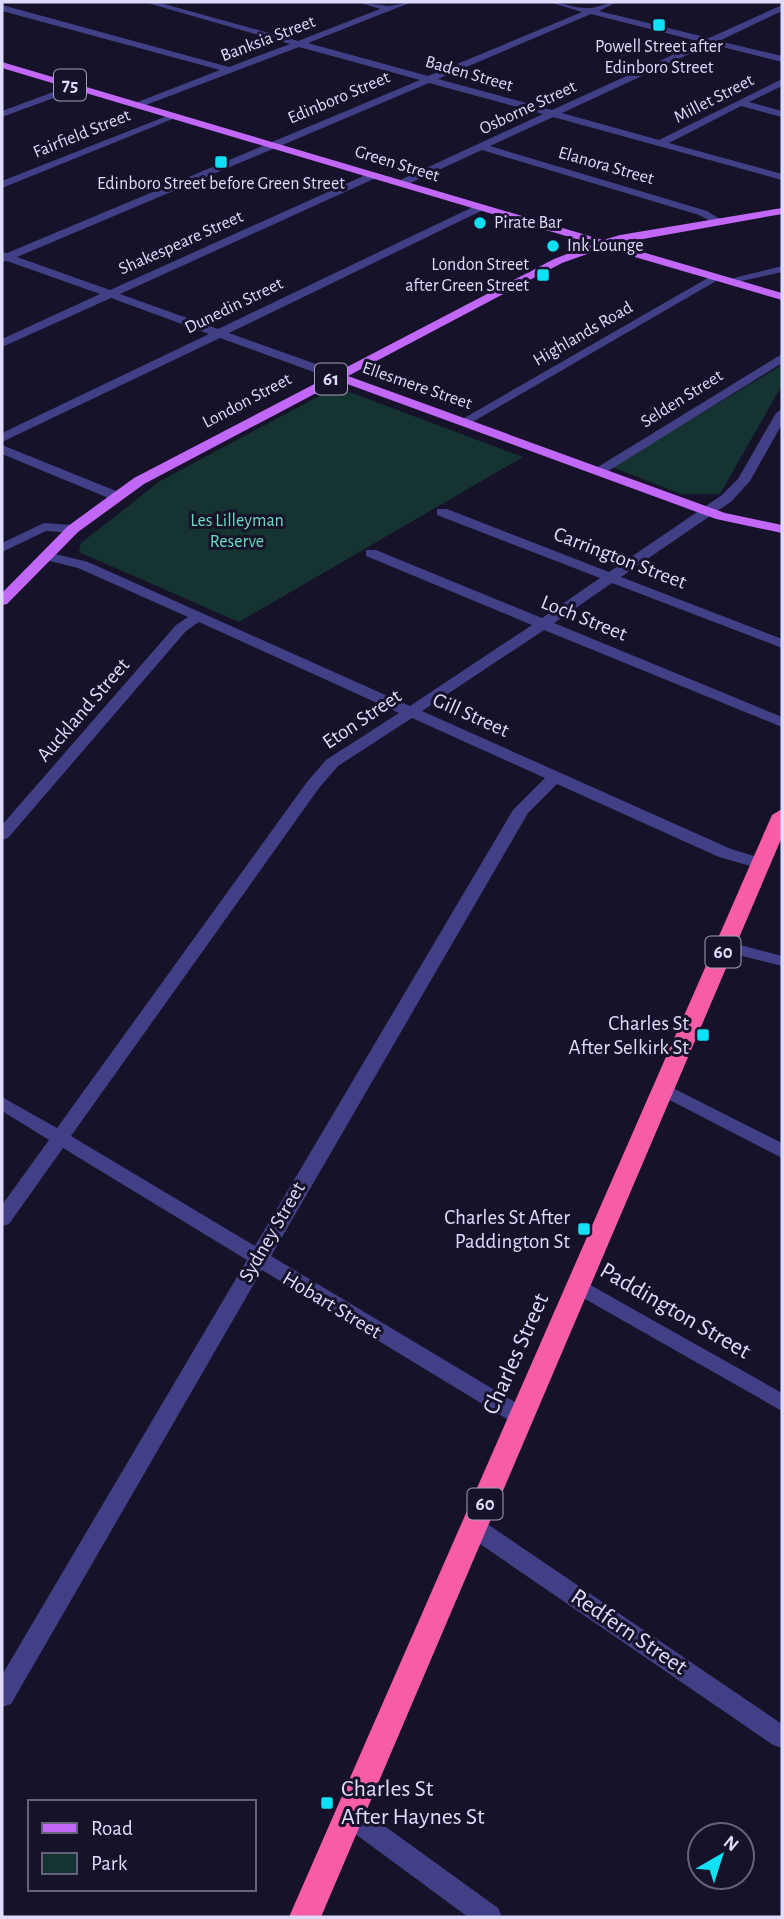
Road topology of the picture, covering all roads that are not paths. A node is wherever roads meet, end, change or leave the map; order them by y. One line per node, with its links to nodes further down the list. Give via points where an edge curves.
1 (19, 2): 7 (street)
2 (148, 2): 12 (street, Baden Street)
3 (362, 2): 9 (street)
4 (408, 2): 9 (street, Banksia Street)
5 (553, 2): 10 (street)
6 (612, 2): 10 (street, Edinboro Street)
7 (2, 8): 15 (street)
8 (782, 8): 11 (street, Osborne Street)
9 (389, 9): 12 (street, Banksia Street)
10 (591, 11): 11 (street); 16 (street, Edinboro Street)
11 (711, 41): 13 (street); 22 (street, Osborne Street)
12 (299, 43): 15 (street, Banksia Street); 16 (street, Baden Street)
13 (782, 59)
14 (2, 65): 18 (main road, Green Street / 75)
15 (229, 70): 20 (street, Banksia Street)
16 (429, 79): 22 (street, Baden Street); 26 (street, Edinboro Street)
17 (782, 82): 19 (street, Millet Street)
18 (75, 87): 20 (main road, Green Street / 75); 21 (street)
19 (740, 103): 23 (street); 25 (street, Millet Street)
20 (138, 106): 24 (main road, Green Street / 75)
21 (2, 114)
22 (553, 114): 25 (street, Baden Street); 27 (street, Osborne Street)
23 (782, 114)
24 (175, 116): 26 (main road, Green Street / 75); 31 (street, Fairfield Street)
25 (661, 144): 29 (street, Baden Street)
26 (274, 145): 28 (main road, Green Street / 75); 36 (street, Edinboro Street)
27 (482, 147): 30 (street, Osborne Street); 34 (street, Elanora Street)
28 (374, 175): 30 (main road, Green Street / 75); 39 (street, Shakespeare Street)
29 (782, 177)
30 (402, 183): 32 (main road, Green Street / 75)
31 (2, 185)
32 (481, 207): 35 (main road, Green Street / 75); 41 (street, Dunedin Street)
33 (782, 208): 34 (main road, London Street / 61)
34 (716, 219): 35 (main road, London Street / 61)
35 (596, 242): 38 (main road, Green Street / 75); 44 (main road, London Street / 61)
36 (4, 257): 39 (street, Ellesmere Street)
37 (782, 268): 38 (street, Highlands Road)
38 (722, 279): 40 (main road, Green Street / 75); 46 (street, Highlands Road)
39 (110, 294): 41 (street, Ellesmere Street); 42 (street, Shakespeare Street)
40 (782, 297)
41 (218, 333): 44 (street, Ellesmere Street); 47 (street, Dunedin Street)
42 (2, 343)
43 (782, 358): 49 (street, Selden Street)
44 (337, 376): 46 (main road, Ellesmere Street); 50 (main road, London Street / 61)
45 (782, 413): 51 (street, Eton Street, via 743,481)
46 (465, 421): 49 (main road, Ellesmere Street)
47 (2, 438)
48 (2, 449): 50 (street)
49 (600, 471): 51 (main road, Ellesmere Street)
50 (116, 496): 53 (main road, London Street / 61)
51 (707, 510): 54 (main road, Ellesmere Street); 58 (street, Eton Street)
52 (442, 512): 58 (street, Carrington Street)
53 (73, 529): 55 (street, via 44,527); 57 (main road, London Street / 61)
54 (782, 529)
55 (2, 548)
56 (371, 553): 61 (street, Loch Street)
57 (47, 556): 59 (main road, London Street / 61); 60 (street, Gill Street, via 83,565)
58 (611, 576): 61 (street, Eton Street); 62 (street, Carrington Street)
59 (2, 601)
60 (199, 616): 63 (street, Gill Street); 67 (street, Auckland Street, via 181,628)
61 (540, 623): 63 (street, Eton Street); 64 (street, Loch Street)
62 (782, 644)
63 (410, 711): 65 (street, Gill Street); 73 (street, Eton Street, via 332,763 313,785)
64 (782, 722)
65 (556, 776): 68 (street, Gill Street, via 725,853); 76 (street, Sydney Street, via 521,810)
66 (782, 815): 68 (highway, Charles Street / 60)
67 (2, 835)
68 (761, 864): 69 (highway, Charles Street / 60)
69 (725, 946): 70 (street); 71 (highway, Charles Street / 60)
70 (782, 961)
71 (663, 1089): 74 (street); 77 (highway, Charles Street / 60)
72 (2, 1103): 73 (street, Hobart Street)
73 (60, 1138): 75 (street, Eton Street); 76 (street, Hobart Street)
74 (782, 1151)
75 (2, 1219)
76 (256, 1259): 79 (street, Hobart Street); 81 (street, Sydney Street)
77 (578, 1286): 78 (street, Paddington Street); 79 (highway, Charles Street / 60)
78 (782, 1403)
79 (520, 1416): 80 (highway, Charles Street / 60)
80 (475, 1528): 82 (street, Redfern Street); 83 (highway, Charles Street / 60)
81 (2, 1697)
82 (782, 1737)
83 (348, 1814): 84 (highway, Charles Street / 60); 85 (street)
84 (305, 1917)
85 (489, 1917)

